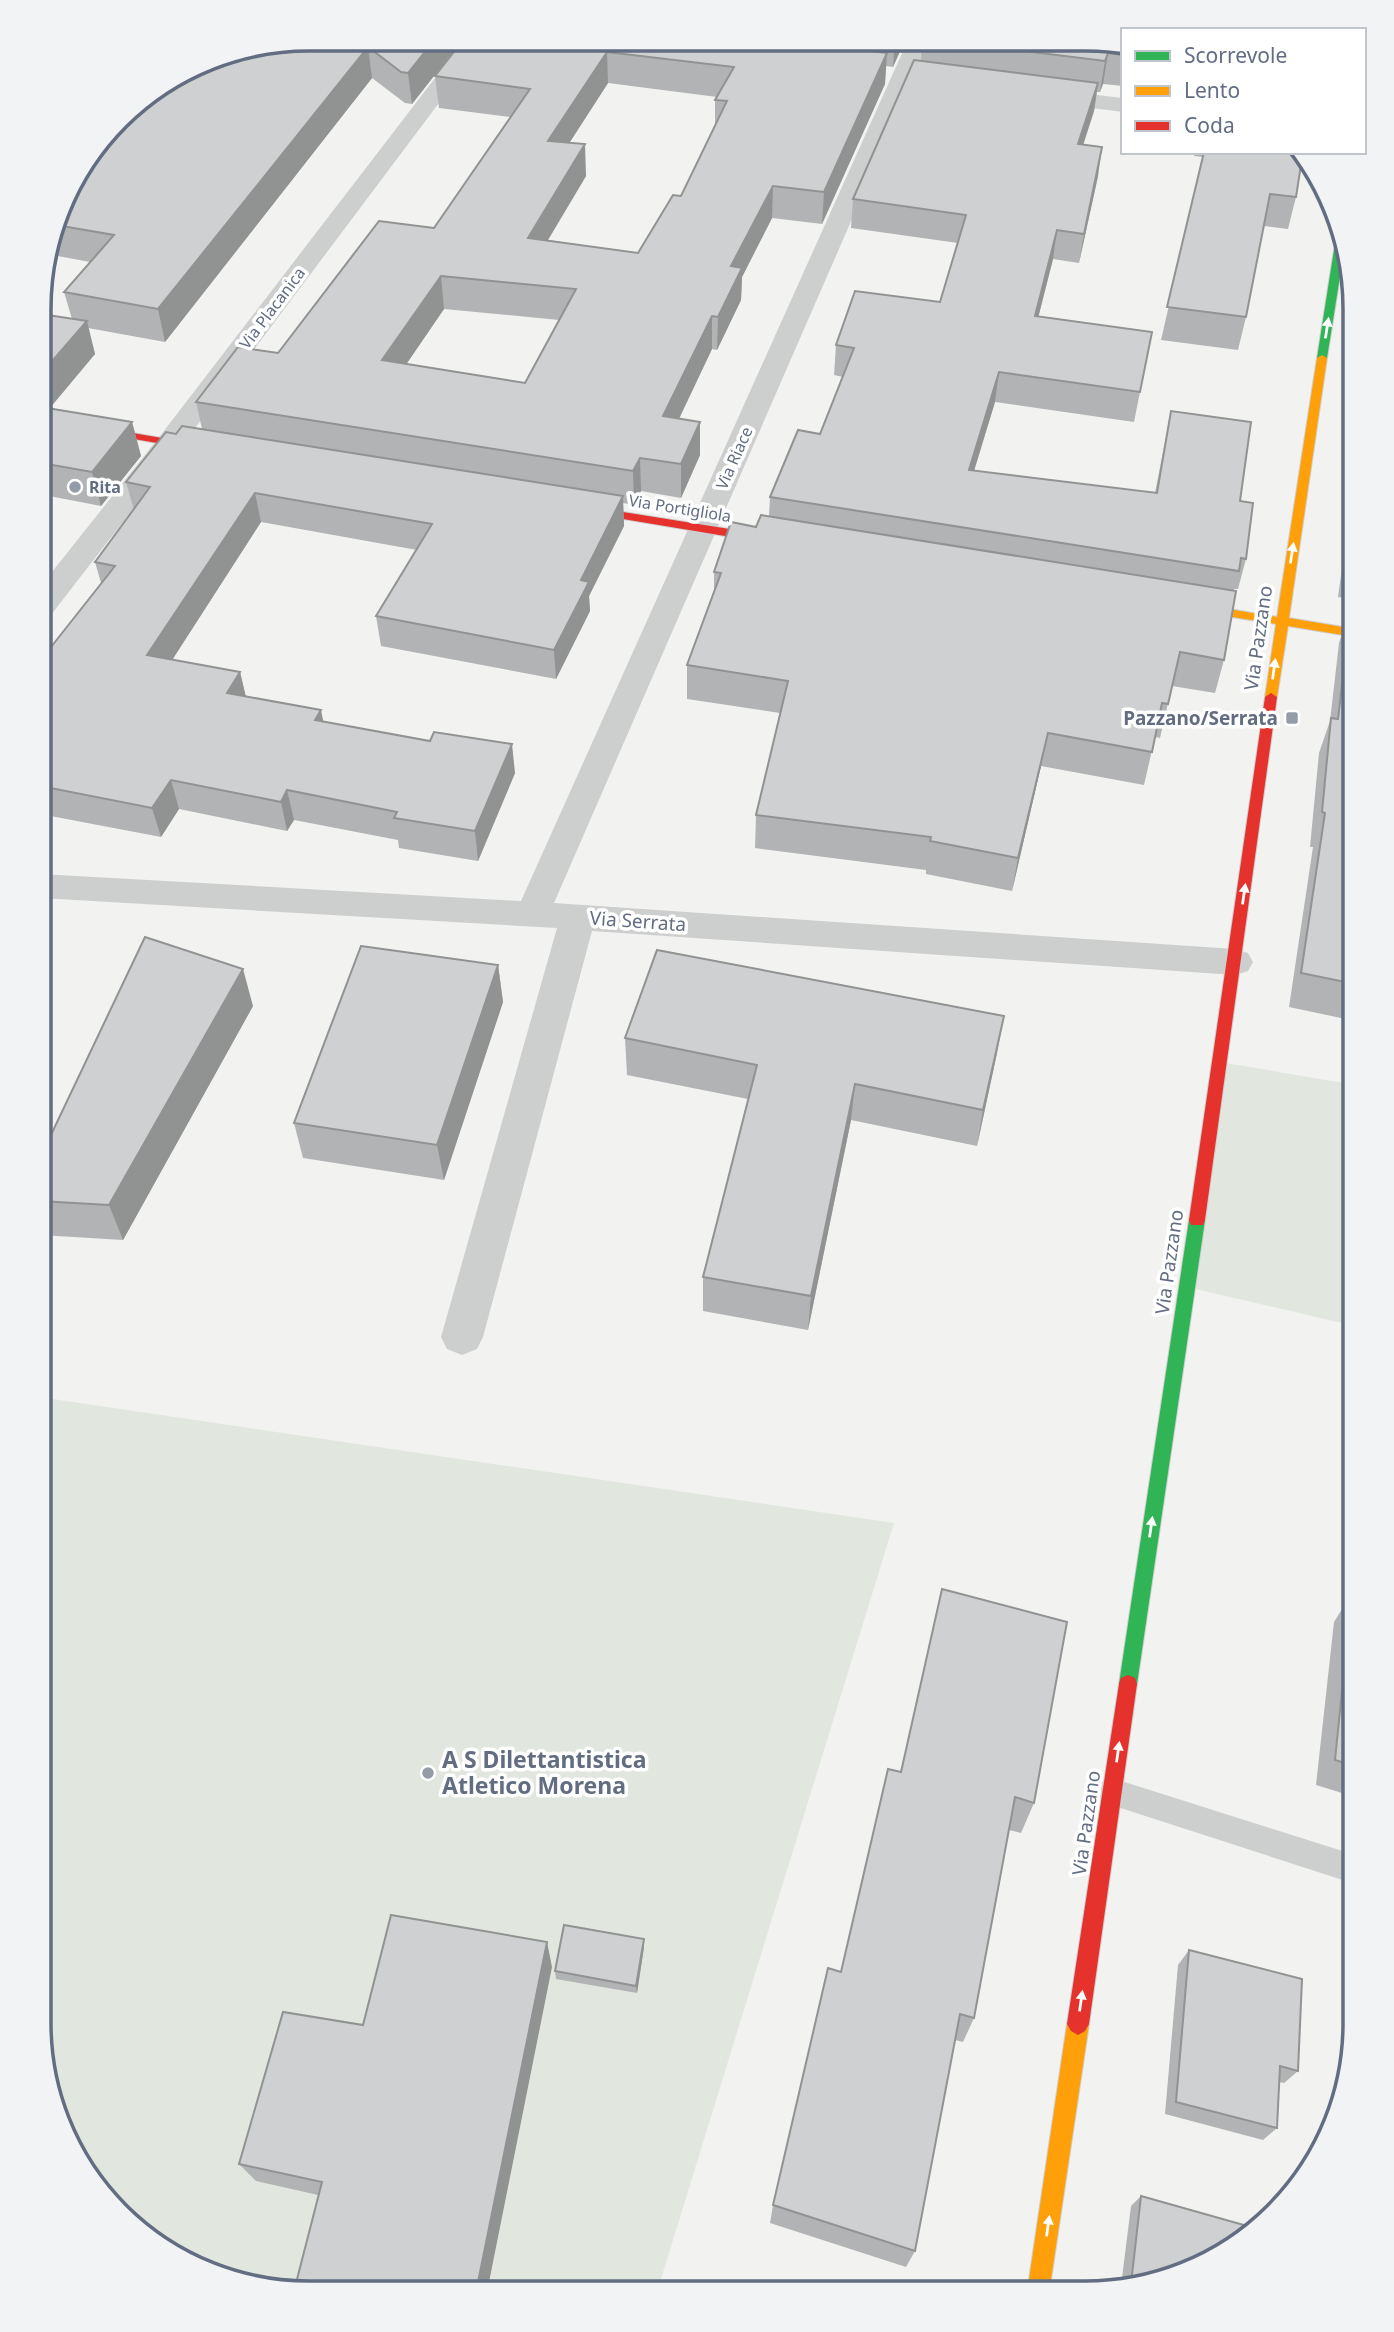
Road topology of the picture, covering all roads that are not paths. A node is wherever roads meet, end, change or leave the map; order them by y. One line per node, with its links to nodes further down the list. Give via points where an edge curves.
1 (467, 51): 7 (street, Via Placanica)
2 (913, 51): 10 (street, Via Riace)
3 (1027, 94): 4 (street)
4 (1121, 105)
5 (1338, 258): 14 (street, Via Pazzano, one-way to 5)
6 (66, 425): 7 (street)
7 (170, 442): 8 (street); 12 (street, Via Placanica)
8 (225, 451)
9 (553, 505): 10 (street, Via Portigliola)
10 (703, 529): 11 (street, Via Portigliola); 17 (street, Via Riace)
11 (799, 544)
12 (51, 594)
13 (1168, 603): 14 (street)
14 (1281, 621): 15 (street); 19 (street, Via Pazzano, one-way to 14)
15 (1343, 631)
16 (51, 887): 17 (street, Via Serrata)
17 (532, 914): 18 (street, Via Serrata)
18 (578, 917): 19 (street, Via Serrata); 20 (street)
19 (1235, 962): 21 (street, Via Pazzano, one-way to 19)
20 (462, 1337)
21 (1112, 1792): 22 (lane); 23 (street, Via Pazzano, one-way to 21)
22 (1343, 1866)
23 (1040, 2281)

